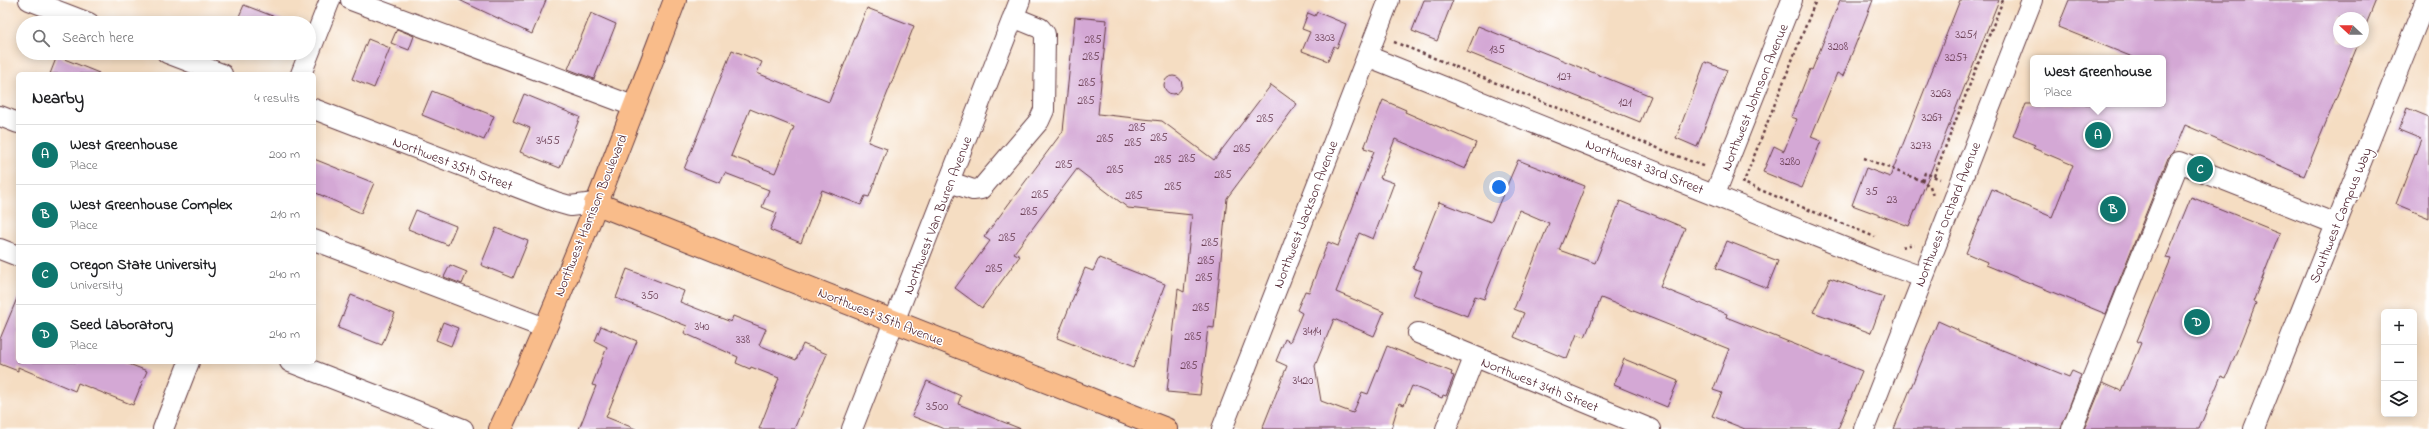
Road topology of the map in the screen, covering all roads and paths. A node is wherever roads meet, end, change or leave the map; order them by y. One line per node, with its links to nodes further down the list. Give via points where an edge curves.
1 (29, 0): 12 (street)
2 (330, 0): 13 (street)
3 (351, 0): 19 (street)
4 (675, 0): 19 (main road, Northwest Harrison Boulevard)
5 (1389, 0): 14 (street, Northwest Jackson Avenue)
6 (1792, 0): 28 (street, Northwest Johnson Avenue)
7 (1816, 0): 30 (path)
8 (2004, 0): 24 (path)
9 (2032, 0): 36 (street, Northwest Orchard Avenue)
10 (2426, 0): 32 (street, Southwest Campus Way)
11 (1017, 8): 27 (street, Northwest Van Buren Avenue); 27 (street, via 1045,34 1044,110 1039,120 981,189 973,190)
12 (71, 16)
13 (316, 36)
14 (1367, 56): 28 (street, Northwest 33rd Street); 48 (street, Northwest Jackson Avenue)
15 (185, 60): 17 (street)
16 (306, 60): 18 (street)
17 (217, 72)
18 (302, 72)
19 (633, 106): 31 (main road, Northwest Harrison Boulevard)
20 (316, 110): 31 (street, Northwest 35th Street, via 556,202 570,206)
21 (0, 116): 22 (street)
22 (16, 122)
23 (1864, 158): 26 (path)
24 (1934, 176): 25 (path); 26 (path, via 1925,173)
25 (1943, 180)
26 (1922, 181): 29 (path, via 1930,186)
27 (950, 182): 37 (street, Northwest Van Buren Avenue)
28 (1715, 194): 30 (street, Northwest 33rd Street)
29 (1935, 200)
30 (1735, 202): 36 (street, Northwest 33rd Street)
31 (595, 204): 37 (main road, Northwest 35th Avenue); 38 (main road, Northwest Harrison Boulevard)
32 (2336, 224): 52 (street, via 2179,162); 53 (street, Southwest Campus Way)
33 (316, 241): 38 (street)
34 (0, 249): 35 (street)
35 (16, 255)
36 (1922, 277): 51 (street, Northwest Orchard Avenue)
37 (896, 322): 46 (street, Northwest Van Buren Avenue); 47 (main road, Northwest 35th Avenue)
38 (545, 328): 45 (main road, Northwest Harrison Boulevard)
39 (1418, 333): 40 (street, Northwest 34th Street)
40 (1474, 358): 49 (street); 50 (street, Northwest 34th Street)
41 (188, 364): 43 (street)
42 (295, 364): 44 (street)
43 (163, 429)
44 (463, 429)
45 (500, 429)
46 (852, 429)
47 (1166, 429)
48 (1222, 429)
49 (1446, 429)
50 (1650, 429)
51 (1864, 429)
52 (2072, 429)
53 (2254, 429)

